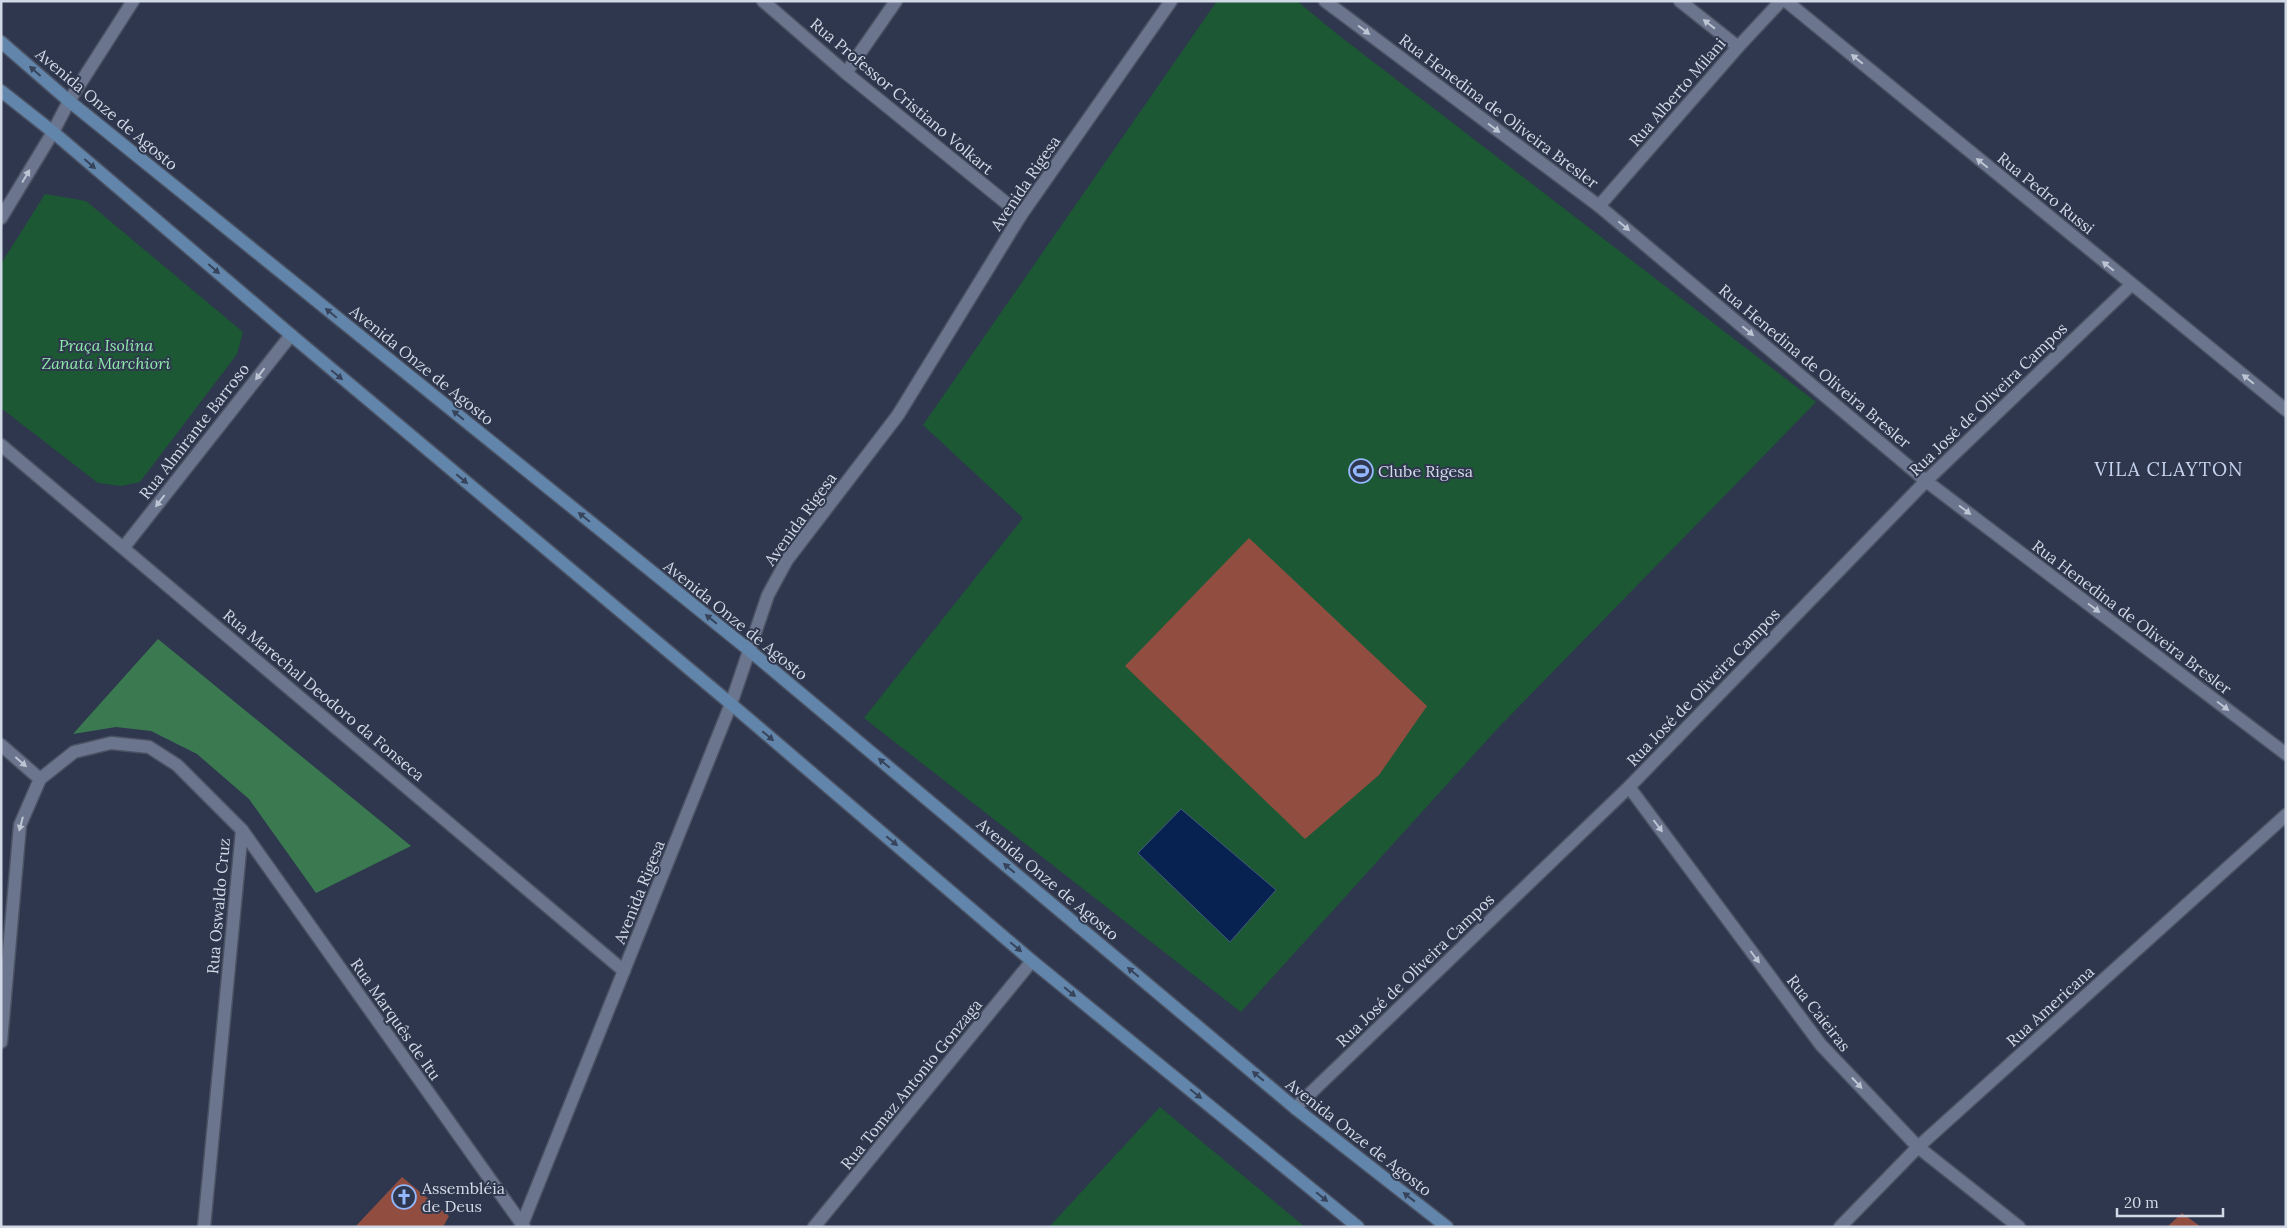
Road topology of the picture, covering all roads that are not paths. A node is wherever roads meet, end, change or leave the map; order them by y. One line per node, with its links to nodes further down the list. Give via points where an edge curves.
1 (133, 1): 13 (street)
2 (763, 1): 11 (street, Rua Professor Cristiano Volkart)
3 (896, 1): 11 (street)
4 (1172, 1): 16 (street, Avenida Rigesa)
5 (1325, 1): 15 (street, Rua Henedina de Oliveira Bresler, one-way to 15)
6 (1680, 1): 10 (street, one-way to 6)
7 (1781, 1): 10 (street, Rua Alberto Milani)
8 (1786, 1): 18 (street, Rua Pedro Russi, one-way to 8)
9 (1, 42): 13 (main road, Avenida Onze de Agosto, one-way to 9)
10 (1738, 47): 15 (street, Rua Alberto Milani)
11 (846, 73): 16 (street, Rua Professor Cristiano Volkart)
12 (1, 90): 14 (main road)
13 (69, 100): 14 (street); 24 (main road, Avenida Onze de Agosto, one-way to 13)
14 (53, 132): 17 (street, one-way to 14); 19 (main road, one-way to 19)
15 (1599, 206): 22 (street, Rua Henedina de Oliveira Bresler, one-way to 22)
16 (1021, 215): 24 (street, Avenida Rigesa, via 898,415 787,560 768,595)
17 (1, 218)
18 (2131, 284): 20 (street, Rua Pedro Russi, one-way to 18); 22 (street, Rua José de Oliveira Campos)
19 (290, 336): 23 (street, Rua Almirante Barroso, one-way to 23); 25 (main road, one-way to 25)
20 (2286, 410)
21 (1, 445): 23 (street, Rua Marechal Deodoro da Fonseca)
22 (1926, 481): 27 (street, Rua Henedina de Oliveira Bresler, one-way to 27); 29 (street, Rua José de Oliveira Campos)
23 (124, 547): 33 (street, Rua Marechal Deodoro da Fonseca)
24 (749, 650): 25 (street, Avenida Rigesa); 35 (main road, Avenida Onze de Agosto, one-way to 24)
25 (731, 704): 32 (main road, one-way to 32); 33 (street, Avenida Rigesa)
26 (1, 745): 28 (street, one-way to 28)
27 (2286, 754)
28 (40, 779): 31 (street, Rua Oswaldo Cruz, via 74,752 111,743 149,748 177,765); 34 (street, Rua Oswaldo Cruz, one-way to 34, via 20,825)
29 (1629, 787): 35 (street, Rua José de Oliveira Campos); 36 (street, Rua Caieiras, one-way to 36, via 1821,1045)
30 (2286, 815): 36 (street, Rua Americana)
31 (242, 830): 37 (street, Rua Marquês de Itu); 38 (street, Rua Oswaldo Cruz)
32 (1032, 961): 39 (street, Rua Tomaz Antonio Gonzaga); 40 (main road, one-way to 40)
33 (624, 971): 37 (street, Avenida Rigesa)
34 (1, 1042)
35 (1295, 1108): 41 (main road, Avenida Onze de Agosto, one-way to 35)
36 (1918, 1147): 42 (street, Rua Americana); 43 (street, Rua Caieiras)
37 (523, 1226)
38 (204, 1227)
39 (814, 1227)
40 (1358, 1227)
41 (1447, 1227)
42 (1840, 1227)
43 (2019, 1227)

